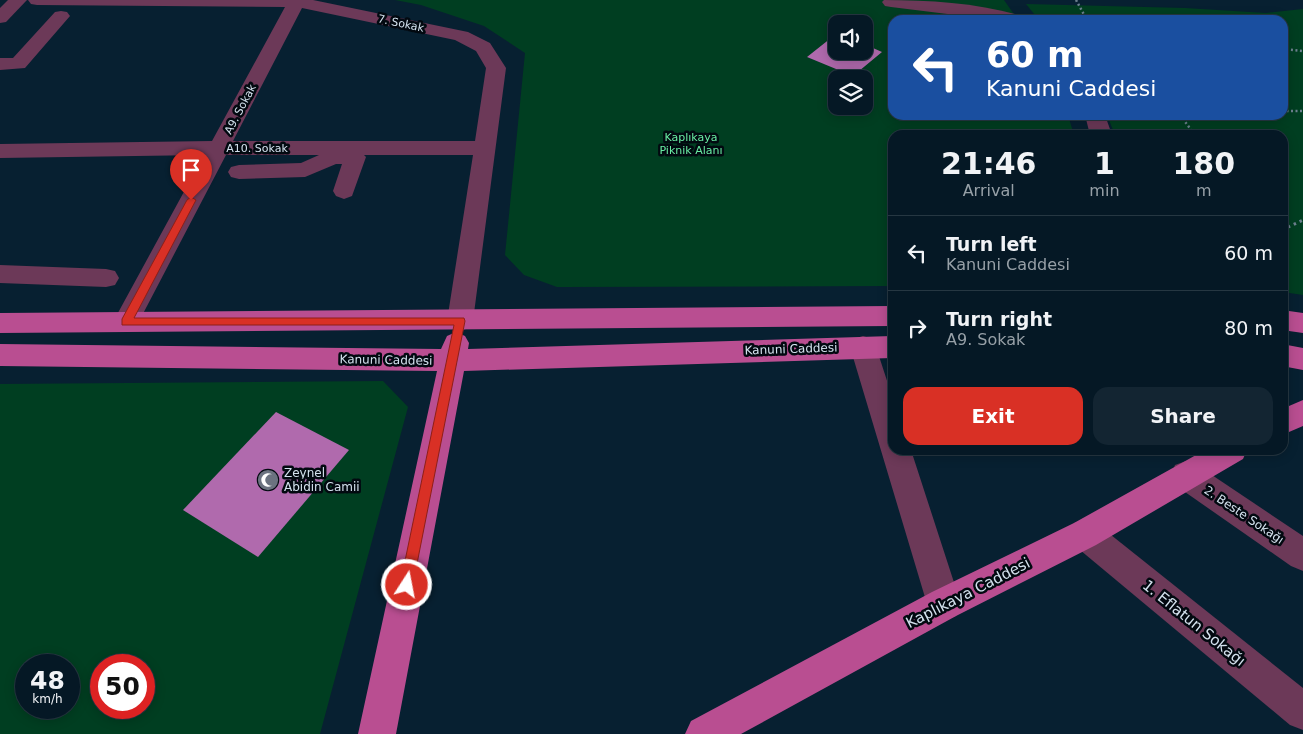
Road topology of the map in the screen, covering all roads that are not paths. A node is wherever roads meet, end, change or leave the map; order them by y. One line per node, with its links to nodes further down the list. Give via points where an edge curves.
1 (0, 0): 2 (street)
2 (12, 0)
3 (18, 0): 9 (street)
4 (37, 0): 5 (street, 7. Sokak)
5 (297, 2): 12 (street, A9. Sokak); 14 (street, 7. Sokak, via 460,36 483,47 496,68)
6 (891, 2): 7 (street)
7 (998, 15)
8 (61, 16): 11 (street, via 18,64)
9 (0, 18)
10 (29, 25): 11 (street, via 10,47 12,53)
11 (1, 64)
12 (219, 148): 13 (street, A10. Sokak); 14 (street, A10. Sokak); 23 (street, A9. Sokak)
13 (0, 151)
14 (483, 153): 15 (street); 21 (street, 7. Sokak)
15 (355, 157): 16 (street, via 332,157 305,170); 17 (street)
16 (239, 172)
17 (344, 191)
18 (0, 274): 19 (street)
19 (106, 278)
20 (888, 316): 21 (main road)
21 (460, 321): 23 (main road); 31 (main road)
22 (1288, 321): 25 (main road)
23 (126, 322): 24 (main road)
24 (0, 323)
25 (1303, 323)
26 (864, 347): 27 (main road, Kanuni Caddesi); 31 (main road, Kanuni Caddesi); 34 (street)
27 (888, 347)
28 (0, 355): 31 (main road, Kanuni Caddesi)
29 (1288, 356): 30 (main road)
30 (1303, 358)
31 (452, 360): 42 (main road)
32 (1303, 412): 33 (main road)
33 (1288, 420)
34 (888, 427)
35 (898, 455): 40 (street)
36 (1223, 455): 37 (main road, Kaplıkaya Caddesi)
37 (1186, 475): 38 (main road, Kaplıkaya Caddesi); 39 (street, 2. Beste Sokağı)
38 (1085, 534): 40 (main road, Kaplıkaya Caddesi); 41 (street, 1. Eflatun Sokağı)
39 (1303, 555)
40 (944, 604): 43 (main road, Kaplıkaya Caddesi)
41 (1303, 712)
42 (377, 734)
43 (704, 734)

